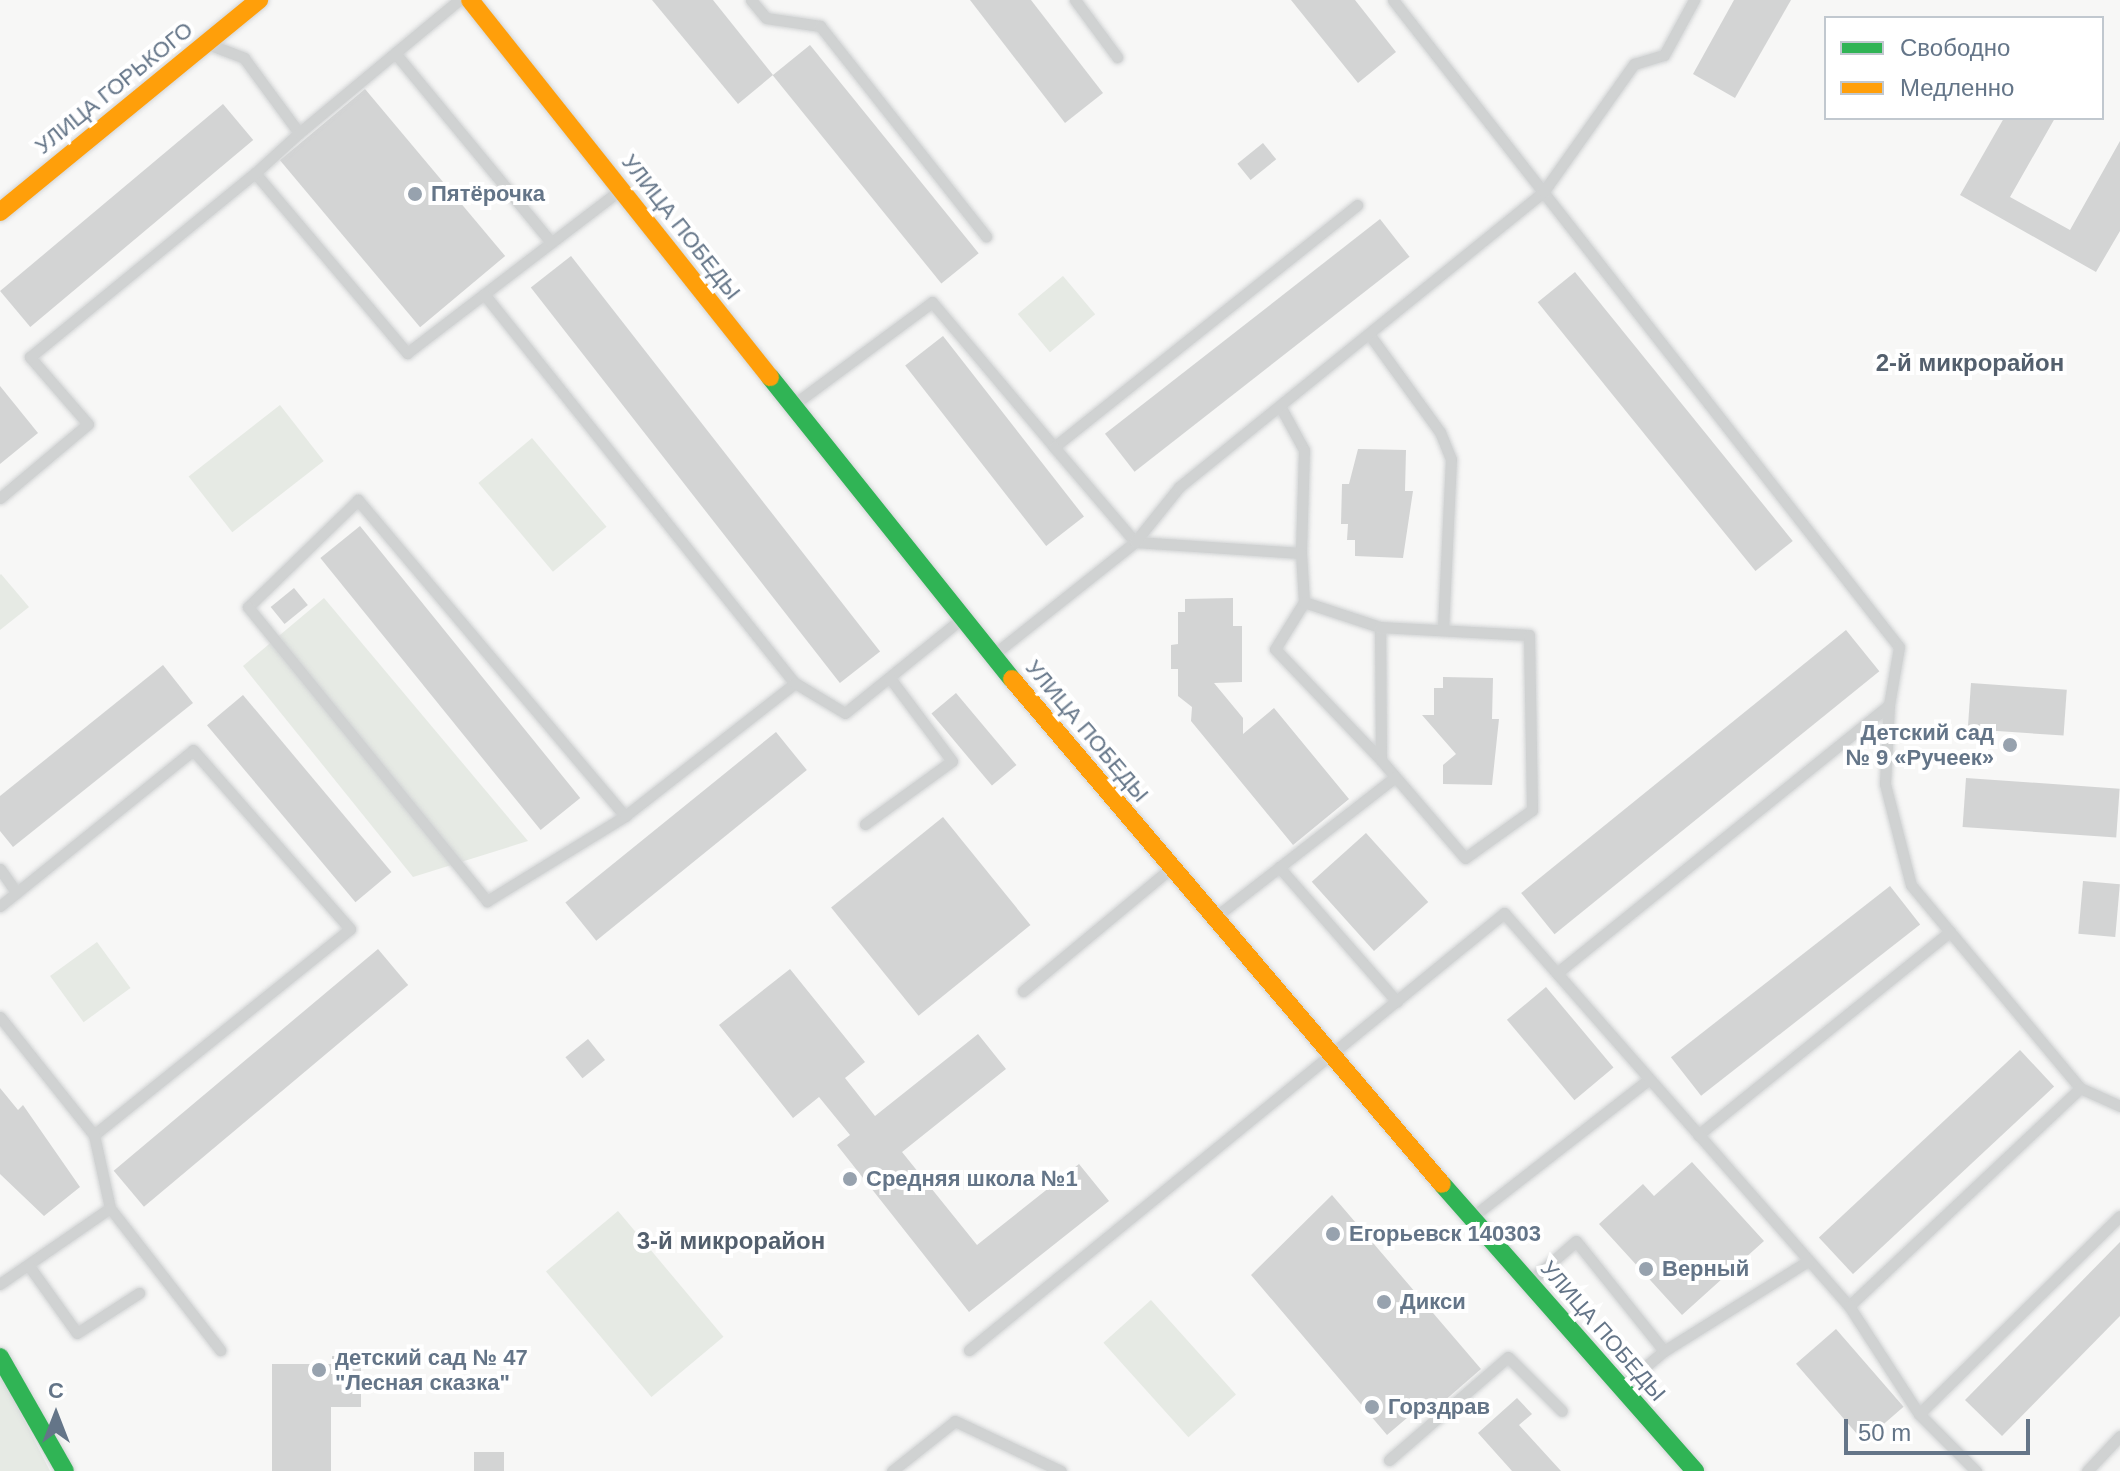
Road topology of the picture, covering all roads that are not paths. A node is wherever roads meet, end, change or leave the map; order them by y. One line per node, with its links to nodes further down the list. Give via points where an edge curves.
1 (259, 0): 8 (street, УЛИЦА ГОРЬКОГО)
2 (459, 0): 9 (lane)
3 (470, 0): 13 (street, УЛИЦА ПОБЕДЫ)
4 (751, 0): 17 (lane, via 766,18 820,26)
5 (1075, 0): 10 (lane)
6 (1393, 0): 14 (lane)
7 (1694, 0): 14 (lane, via 1664,55 1634,64)
8 (206, 44): 11 (lane, via 244,58); 16 (street, УЛИЦА ГОРЬКОГО)
9 (395, 53): 11 (lane); 18 (lane)
10 (1117, 57)
11 (299, 133): 12 (lane)
12 (255, 173): 19 (lane, via 407,353); 24 (lane, via 30,357 88,424)
13 (621, 190): 18 (lane); 21 (street, УЛИЦА ПОБЕДЫ)
14 (1544, 191): 20 (lane); 34 (lane, via 1899,647)
15 (1357, 205): 23 (lane)
16 (0, 212)
17 (986, 236)
18 (551, 242): 19 (lane)
19 (484, 294): 33 (lane)
20 (1369, 334): 22 (lane); 30 (lane, via 1440,432 1451,459)
21 (793, 406): 23 (lane, via 932,302); 28 (street, УЛИЦА ПОБЕДЫ)
22 (1280, 406): 25 (lane, via 1179,487); 26 (lane, via 1304,450)
23 (1054, 447): 25 (lane)
24 (0, 498)
25 (1135, 542): 26 (lane); 31 (lane)
26 (1301, 553): 27 (lane)
27 (1304, 602): 29 (lane); 35 (lane, via 1275,649)
28 (962, 619): 31 (street, УЛИЦА ПОБЕДЫ); 32 (lane)
29 (1380, 627): 30 (lane); 35 (lane)
30 (1443, 629): 36 (lane, via 1529,635 1532,810 1465,858)
31 (992, 655): 39 (street, УЛИЦА ПОБЕДЫ)
32 (890, 678): 33 (lane, via 845,713); 38 (lane, via 952,761)
33 (795, 683): 37 (lane)
34 (1889, 705): 45 (lane, via 1885,784 1896,844 1911,885); 46 (lane)
35 (1381, 760): 36 (lane)
36 (1395, 777): 40 (lane)
37 (625, 816): 37 (lane, via 358,500 248,607 487,901)
38 (865, 824)
39 (1171, 867): 44 (street, УЛИЦА ПОБЕДЫ); 47 (lane)
40 (1279, 867): 44 (lane); 48 (lane)
41 (0, 869): 42 (lane)
42 (17, 893): 43 (lane); 54 (lane, via 193,750 350,929)
43 (0, 906)
44 (1213, 918): 50 (street, УЛИЦА ПОБЕДЫ)
45 (1950, 932): 52 (lane); 55 (lane)
46 (1557, 973): 48 (lane, via 1504,913); 51 (lane)
47 (1023, 991)
48 (1397, 1002): 50 (lane)
49 (0, 1017): 54 (lane)
50 (1331, 1058): 58 (street, УЛИЦА ПОБЕДЫ); 66 (lane)
51 (1649, 1079): 55 (lane); 58 (lane)
52 (2080, 1088): 53 (lane); 64 (lane)
53 (2120, 1106)
54 (94, 1135): 56 (lane)
55 (1698, 1135): 59 (lane)
56 (110, 1208): 60 (lane); 65 (lane)
57 (2120, 1216): 71 (lane)
58 (1471, 1218): 61 (street, УЛИЦА ПОБЕДЫ)
59 (1808, 1261): 64 (lane); 67 (lane)
60 (29, 1266): 62 (lane); 63 (lane, via 77,1333)
61 (1528, 1282): 67 (lane, via 1576,1241); 69 (street, УЛИЦА ПОБЕДЫ)
62 (0, 1284)
63 (139, 1293)
64 (1849, 1306): 71 (lane)
65 (220, 1350)
66 (969, 1350)
67 (1664, 1351): 69 (lane)
68 (0, 1357): 74 (street)
69 (1621, 1387): 77 (street, УЛИЦА ПОБЕДЫ)
70 (1562, 1411): 73 (lane, via 1508,1357)
71 (1919, 1414): 78 (lane)
72 (2120, 1436): 79 (lane)
73 (1389, 1460)
74 (65, 1471)
75 (892, 1471): 76 (lane, via 955,1421)
76 (1061, 1471)
77 (1695, 1471)
78 (1976, 1471)
79 (2087, 1471)

